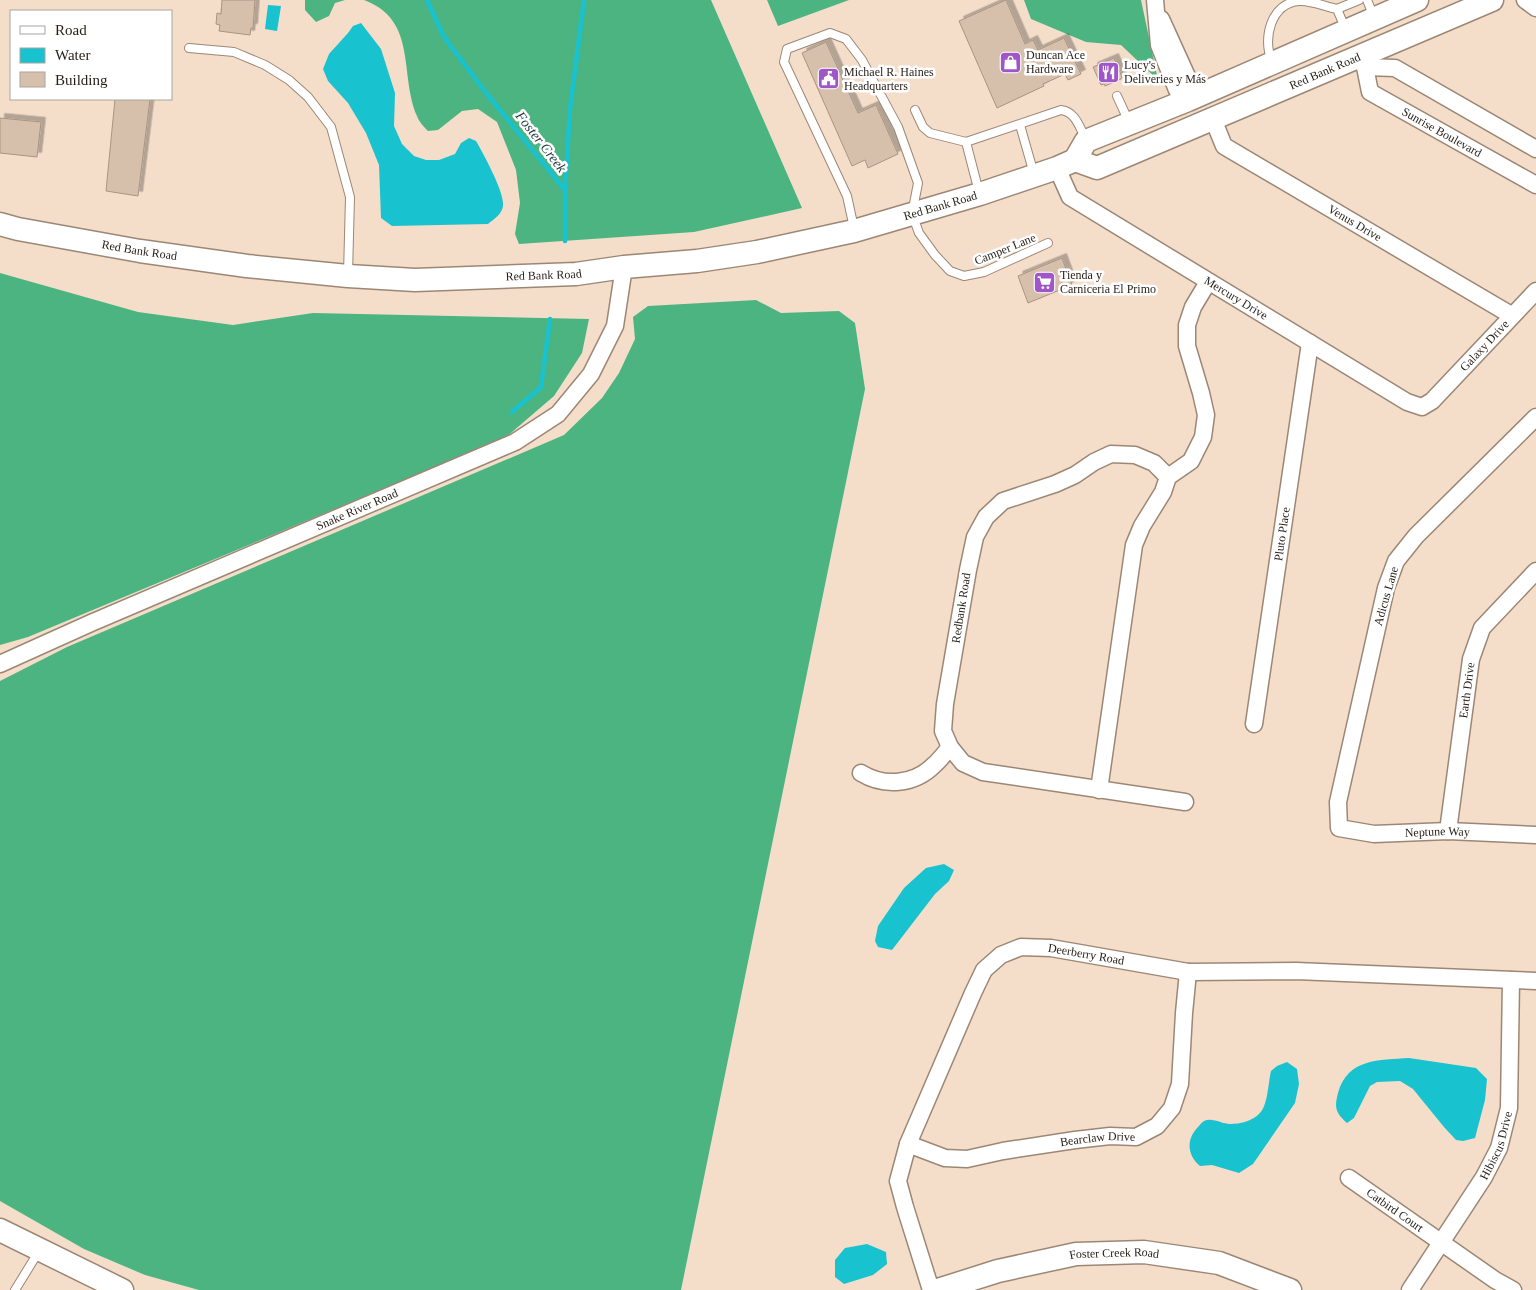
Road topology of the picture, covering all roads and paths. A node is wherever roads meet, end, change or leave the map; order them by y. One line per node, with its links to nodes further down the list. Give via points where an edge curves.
1 (1359, 0): 8 (lane)
2 (1417, 0): 9 (main road, Red Bank Road)
3 (1492, 0): 12 (main road, Red Bank Road)
4 (1525, 0): 7 (street)
5 (1291, 1): 8 (lane, via 1302,0); 13 (lane, via 1279,10 1268,30 1267,42)
6 (1156, 4): 17 (street, via 1190,83)
7 (1536, 8)
8 (1337, 10): 10 (lane)
9 (1376, 11): 10 (main road, Red Bank Road); 12 (main road, via 1359,42)
10 (1346, 31): 13 (main road, Red Bank Road)
11 (188, 48): 34 (lane, via 234,52 265,65 308,97 331,127 350,196)
12 (1362, 62): 14 (street); 15 (street); 19 (main road, Red Bank Road)
13 (1273, 63): 17 (main road, Red Bank Road)
14 (1395, 68): 15 (street); 24 (street)
15 (1370, 92): 27 (street, Sunrise Boulevard)
16 (1117, 96): 20 (lane)
17 (1187, 97): 20 (main road, Red Bank Road); 22 (main road, via 1188,113)
18 (914, 110): 23 (lane, via 922,128 930,133)
19 (1213, 118): 22 (main road, Red Bank Road); 37 (street, Venus Drive, via 1224,146)
20 (1130, 123): 25 (main road, Red Bank Road)
21 (1020, 125): 23 (lane); 25 (lane, via 1061,110 1068,111 1074,116); 26 (lane)
22 (1178, 133): 25 (main road, Red Bank Road, via 1097,168)
23 (966, 142): 28 (lane)
24 (1536, 149)
25 (1073, 156): 26 (main road, Red Bank Road); 35 (street, Mercury Drive, via 1070,198)
26 (1034, 176): 28 (main road, Red Bank Road)
27 (1536, 185)
28 (980, 194): 29 (main road, Red Bank Road)
29 (912, 214): 31 (main road, Red Bank Road); 31 (lane, via 918,183 898,127 846,39 830,33 787,49 784,62 847,196); 32 (lane, Camper Lane, via 919,233 935,255 950,271 964,276 984,272)
30 (0, 224): 34 (main road, Red Bank Road, via 140,251)
31 (854, 231): 33 (main road, Red Bank Road, via 757,252)
32 (1048, 243)
33 (624, 267): 34 (main road, Red Bank Road, via 576,274 488,278 415,280); 43 (street, Snake River Road, via 615,326 591,374 558,414 515,442)
34 (348, 276)
35 (1208, 282): 38 (street, Mercury Drive); 41 (street, via 1186,325 1186,346 1206,415 1203,436 1191,461)
36 (1536, 290): 37 (street, Galaxy Drive)
37 (1511, 315): 39 (street, Galaxy Drive)
38 (1310, 344): 39 (street, Mercury Drive, via 1407,402 1422,406); 44 (street, Pluto Place)
39 (1432, 400)
40 (1536, 417): 49 (street, Adicus Lane, via 1416,536 1396,561 1386,588 1339,794)
41 (1168, 477): 45 (street, Redbank Road, via 1154,463 1135,455 1111,454 1055,484 1003,501 986,517 975,537 945,704 943,731); 47 (street, via 1134,545)
42 (1536, 571): 50 (street, Earth Drive, via 1482,628 1471,658)
43 (0, 664)
44 (1254, 724)
45 (950, 747): 46 (street, via 934,766 916,778 894,783 872,780); 47 (street, Redbank Road, via 963,763 983,772)
46 (860, 773)
47 (1099, 790): 48 (street, Redbank Road)
48 (1186, 802)
49 (1340, 828): 50 (street, Neptune Way, via 1374,834)
50 (1448, 831): 51 (street, Neptune Way)
51 (1536, 835)
52 (1188, 972): 53 (street, Deerberry Road, via 1296,971); 55 (street, Deerberry Road, via 1051,948 1021,947 1001,955 984,970 972,992); 55 (street, Bearclaw Drive, via 1180,1084 1172,1108 1157,1126 1136,1137 1075,1140 968,1159 945,1158)
53 (1511, 980): 54 (street, Deerberry Road); 58 (street, Hibiscus Drive, via 1509,1108 1499,1148)
54 (1536, 981)
55 (908, 1144): 62 (street, Deerberry Road, via 898,1181)
56 (1349, 1178): 58 (street, Catbird Court)
57 (0, 1230): 59 (main road)
58 (1441, 1242): 65 (street, Hibiscus Drive); 66 (street)
59 (40, 1249): 60 (lane); 61 (main road)
60 (15, 1290)
61 (122, 1290)
62 (931, 1290)
63 (938, 1290): 64 (main road, Foster Creek Road, via 998,1271 1076,1254 1144,1252 1219,1263)
64 (1290, 1290)
65 (1410, 1290)
66 (1513, 1290)

